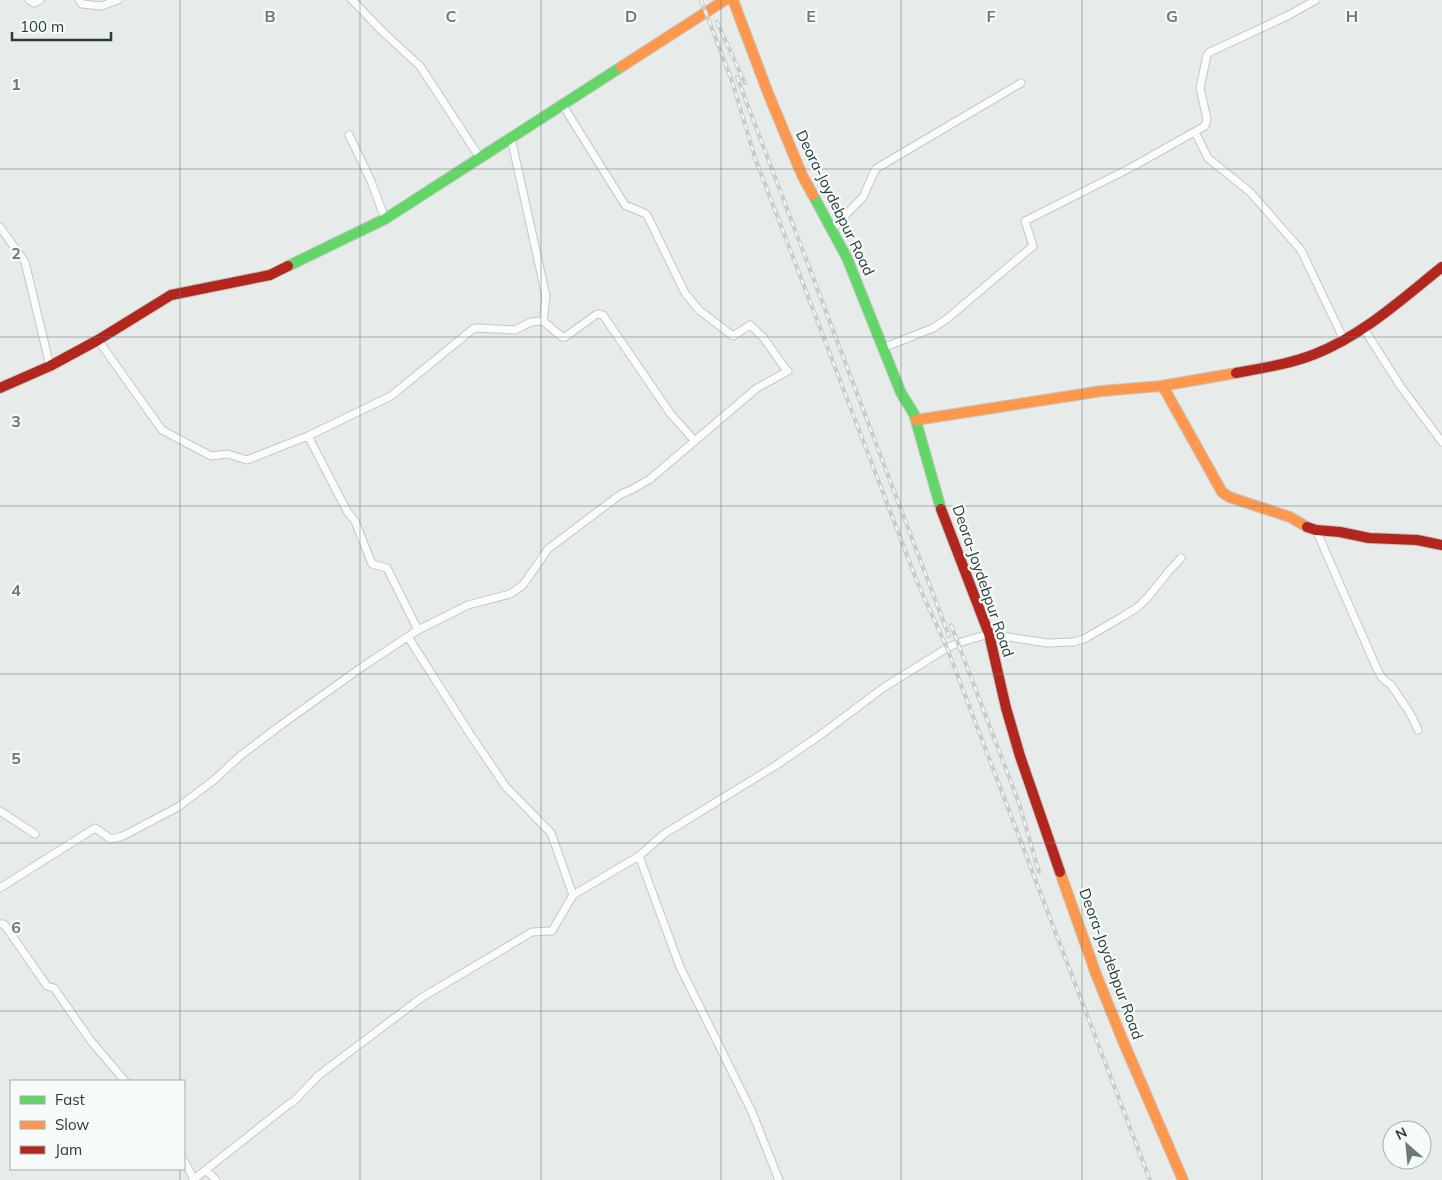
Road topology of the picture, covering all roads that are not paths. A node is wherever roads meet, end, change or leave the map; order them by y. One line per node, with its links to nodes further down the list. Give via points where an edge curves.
1 (29, 0): 2 (street, via 34,3)
2 (40, 0)
3 (79, 0): 4 (street, via 82,4 100,6)
4 (118, 0)
5 (352, 0): 14 (street, via 420,66)
6 (725, 0): 10 (street)
7 (733, 0): 17 (street, Deora-Joydebpur Road, via 802,175)
8 (1316, 0): 11 (street, via 1207,55 1200,88 1207,123)
9 (1021, 83): 17 (street, via 877,168 863,197)
10 (562, 104): 13 (street); 29 (street, via 625,206 646,214 686,293 696,306 733,336 750,325 788,371 757,388)
11 (1194, 132): 22 (street, via 1208,158 1250,192 1301,250); 23 (street, via 1025,221 1033,246 948,318)
12 (349, 134): 15 (street)
13 (511, 138): 14 (street); 19 (street, via 546,296)
14 (480, 158): 15 (street)
15 (385, 219): 21 (street, via 270,275 171,295)
16 (0, 227): 24 (street, via 25,262)
17 (832, 229): 23 (street, Deora-Joydebpur Road, via 848,258)
18 (1442, 267): 20 (street)
19 (543, 322): 28 (street, via 531,322 515,330 473,329 391,396); 29 (street, via 565,337 597,314 603,315 670,413)
20 (1364, 329): 22 (street); 30 (street)
21 (98, 340): 24 (street); 28 (street, via 161,428 211,456 228,454 247,460)
22 (1344, 340): 25 (street, via 1289,363)
23 (883, 348): 27 (street, Deora-Joydebpur Road, via 901,394)
24 (50, 366): 26 (street)
25 (1160, 386): 27 (street, via 1102,391); 31 (street, via 1222,492 1240,502 1290,517)
26 (0, 388)
27 (916, 420): 35 (street, Deora-Joydebpur Road, via 940,506)
28 (308, 436): 34 (street, via 346,511 355,521 372,564 386,566)
29 (694, 440): 34 (street, via 650,479 621,494 548,549 523,585 510,594 468,605)
30 (1442, 442)
31 (1316, 530): 32 (street); 37 (street, via 1377,670 1391,684)
32 (1442, 545)
33 (1182, 558): 35 (street, via 1138,607 1084,639 1047,643)
34 (418, 630): 36 (street)
35 (989, 634): 40 (street, via 947,648 883,688 775,766 664,834); 50 (street, Deora-Joydebpur Road, via 1020,756 1096,974)
36 (408, 637): 41 (street, via 240,756 178,807 123,836 111,839 95,828); 42 (street, via 506,788 551,833)
37 (1418, 730)
38 (0, 811): 39 (street)
39 (35, 834)
40 (639, 856): 42 (street); 49 (street, via 680,968 752,1112)
41 (0, 888)
42 (573, 895): 46 (street, via 552,931 532,932 421,998 319,1075 293,1102)
43 (0, 924): 44 (street, via 4,924 47,986 54,988 91,1042)
44 (125, 1080)
45 (185, 1163): 47 (street)
46 (206, 1170): 47 (street); 48 (street)
47 (193, 1180)
48 (216, 1180)
49 (779, 1180)
50 (1183, 1180)

